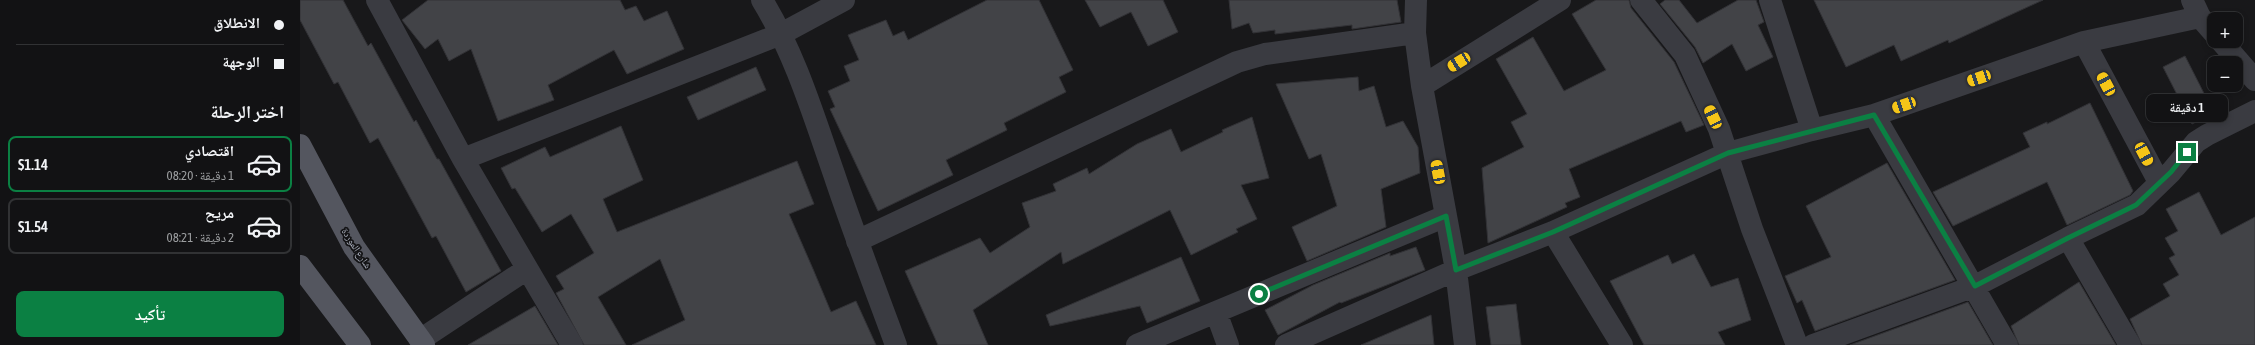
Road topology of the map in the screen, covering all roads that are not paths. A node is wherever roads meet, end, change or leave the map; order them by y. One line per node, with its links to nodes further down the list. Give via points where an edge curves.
1 (377, 0): 21 (street)
2 (762, 0): 11 (street)
3 (844, 0): 11 (street)
4 (1416, 0): 10 (street)
5 (1560, 0): 15 (street)
6 (1641, 0): 20 (street, via 1684,55)
7 (1770, 0): 18 (street)
8 (2196, 8): 9 (street); 12 (street)
9 (2207, 23)
10 (1415, 33): 15 (street); 26 (street, via 1265,54 1237,62)
11 (781, 34): 21 (street); 26 (street, via 800,77)
12 (2084, 42): 17 (street); 22 (street)
13 (2227, 48): 14 (street)
14 (2255, 80)
15 (1422, 86): 23 (street)
16 (2255, 111): 22 (street, via 2196,142 2171,172)
17 (1874, 115): 18 (street); 30 (street)
18 (1812, 130): 20 (street)
19 (300, 145): 32 (main road, شارع الموردة, via 354,247)
20 (1728, 153): 24 (street); 41 (street, via 1752,229)
21 (463, 159): 28 (street)
22 (2159, 182): 25 (street, via 2136,205)
23 (1446, 216): 29 (street); 31 (street)
24 (1553, 232): 29 (street); 40 (street)
25 (2068, 238): 30 (street); 44 (street)
26 (857, 241): 35 (street)
27 (300, 266): 33 (main road)
28 (527, 269): 32 (street); 34 (street)
29 (1456, 270): 38 (street); 39 (street)
30 (1975, 286): 42 (street); 43 (street)
31 (1216, 312): 36 (street); 37 (street)
32 (422, 342)
33 (360, 345)
34 (572, 345)
35 (896, 345)
36 (1137, 345)
37 (1228, 345)
38 (1286, 345)
39 (1464, 345)
40 (1622, 345)
41 (1797, 345)
42 (1813, 345)
43 (2007, 345)
44 (2130, 345)

